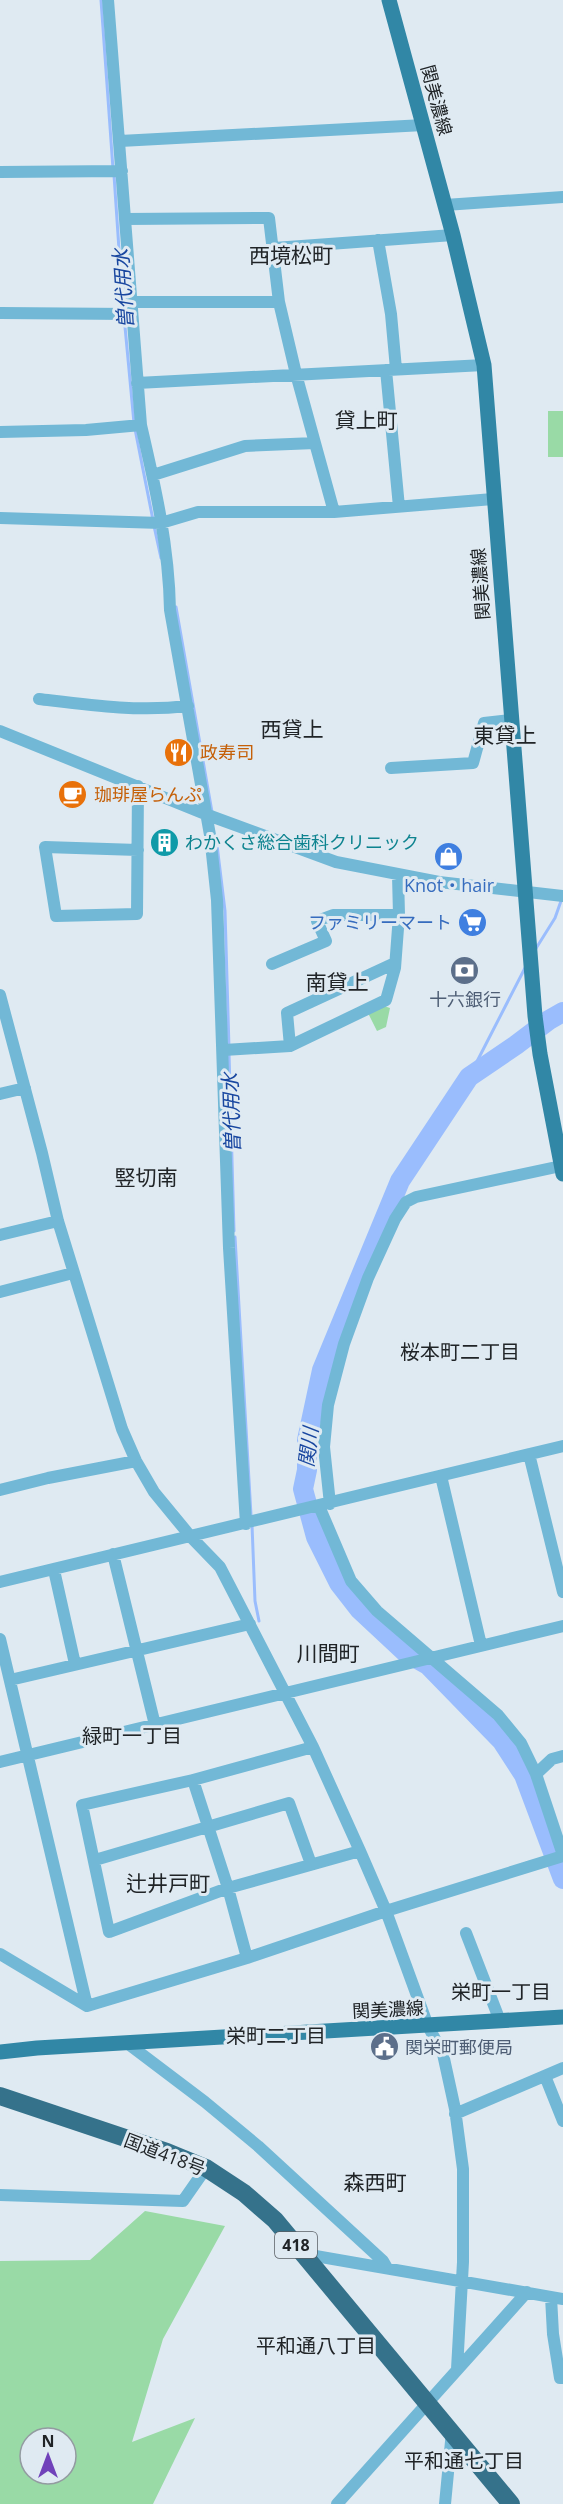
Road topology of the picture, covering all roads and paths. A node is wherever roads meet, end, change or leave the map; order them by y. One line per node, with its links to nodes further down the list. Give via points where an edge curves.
1 (108, 0): 4 (street)
2 (389, 0): 3 (main road, 関美濃線)
3 (424, 126): 4 (street); 8 (main road, 関美濃線)
4 (120, 141): 5 (street)
5 (122, 171): 6 (street); 9 (street)
6 (0, 172)
7 (563, 197): 8 (street)
8 (445, 205): 10 (main road, 関美濃線)
9 (125, 219): 12 (street, via 269,218); 14 (street)
10 (453, 235): 11 (street); 16 (main road, 関美濃線)
11 (378, 240): 12 (street); 17 (street, via 391,314)
12 (274, 248): 13 (street)
13 (279, 302): 14 (street); 18 (street)
14 (131, 308): 15 (street); 19 (street)
15 (0, 313)
16 (484, 365): 17 (street); 24 (main road, 関美濃線)
17 (391, 370): 18 (street); 25 (street)
18 (296, 374): 19 (street); 22 (street)
19 (137, 383): 20 (street)
20 (141, 425): 21 (street); 23 (street)
21 (0, 432)
22 (315, 443): 23 (street, via 245,446); 26 (street)
23 (153, 475): 28 (street)
24 (493, 499): 25 (street); 31 (main road, 関美濃線)
25 (399, 507): 26 (street)
26 (334, 512): 28 (street, via 198,512)
27 (0, 518): 28 (street)
28 (160, 523): 30 (street, via 169,573 170,610)
29 (39, 699): 30 (street, via 118,709)
30 (188, 706): 35 (street)
31 (511, 720): 33 (street, via 484,723 473,763); 38 (main road, 関美濃線)
32 (0, 731): 34 (street)
33 (391, 768)
34 (138, 786): 35 (street); 36 (street)
35 (205, 814): 37 (street, via 336,862); 45 (street, via 217,900)
36 (138, 850): 36 (street, via 137,914 56,916 45,847)
37 (398, 875): 38 (street); 40 (street)
38 (524, 892): 39 (street); 48 (main road, 関美濃線, via 535,1016)
39 (559, 896)
40 (399, 915): 41 (street); 42 (street, via 333,915 317,921 326,941)
41 (395, 963): 44 (street, via 386,1000); 44 (street, via 287,1013)
42 (272, 964)
43 (0, 995): 46 (street)
44 (290, 1046): 45 (street)
45 (224, 1050): 59 (street, via 230,1248)
46 (25, 1088): 47 (street); 49 (street)
47 (0, 1094)
48 (562, 1170): 58 (street, via 406,1202 368,1278 344,1344 328,1405)
49 (58, 1221): 50 (street); 51 (street)
50 (0, 1235)
51 (73, 1273): 52 (street); 55 (street, via 122,1429)
52 (0, 1292)
53 (563, 1446): 54 (street)
54 (529, 1454): 56 (street); 64 (street)
55 (136, 1461): 57 (street); 60 (street, via 154,1492)
56 (441, 1476): 58 (street); 68 (street)
57 (0, 1490)
58 (324, 1505): 59 (street); 70 (street, via 351,1581 377,1611)
59 (246, 1524): 60 (street)
60 (191, 1537): 61 (street); 65 (street, via 220,1567)
61 (113, 1554): 62 (street); 69 (street)
62 (54, 1570): 63 (street); 71 (street)
63 (0, 1582)
64 (563, 1592)
65 (250, 1624): 69 (street); 73 (street)
66 (563, 1626): 68 (street)
67 (0, 1639): 72 (street)
68 (481, 1645): 70 (street)
69 (137, 1650): 71 (street); 74 (street)
70 (429, 1658): 73 (street); 79 (street, via 498,1715 521,1743)
71 (75, 1665): 72 (street)
72 (10, 1680): 76 (street)
73 (286, 1693): 74 (street); 75 (street)
74 (156, 1725): 76 (street)
75 (313, 1747): 80 (street); 82 (street)
76 (27, 1756): 78 (street); 91 (street)
77 (563, 1756): 79 (street, via 552,1759)
78 (0, 1762)
79 (536, 1774): 83 (street)
80 (193, 1780): 81 (street); 84 (street, via 82,1805)
81 (208, 1826): 84 (street); 85 (street, via 289,1803); 86 (street)
82 (360, 1851): 85 (street); 87 (street)
83 (563, 1856): 87 (street)
84 (95, 1860): 86 (street, via 109,1932)
85 (311, 1864): 86 (street)
86 (228, 1888): 90 (street)
87 (386, 1911): 90 (street); 94 (street)
88 (466, 1933): 93 (street)
89 (0, 1954): 91 (street)
90 (247, 1958): 91 (street)
91 (87, 2006)
92 (563, 2017): 93 (main road, 関美濃線)
93 (500, 2021): 94 (main road, 関美濃線)
94 (428, 2026): 95 (main road, 関美濃線); 100 (street, via 443,2054)
95 (127, 2043): 96 (main road, 関美濃線); 105 (street, via 258,2146)
96 (0, 2052)
97 (563, 2068): 98 (street)
98 (545, 2076): 100 (street); 101 (street)
99 (2, 2102): 102 (highway, 国道418号 / 418, via 167,2152)
100 (455, 2114): 106 (street, via 463,2169)
101 (563, 2121)
102 (206, 2168): 103 (street, via 183,2201); 104 (highway, 国道418号 / 418, via 275,2220)
103 (0, 2195)
104 (304, 2254): 105 (street); 111 (highway, 国道418号 / 418)
105 (387, 2268): 106 (street)
106 (460, 2280): 107 (street); 109 (street)
107 (527, 2292): 108 (street); 109 (street)
108 (557, 2298): 110 (street, via 553,2334)
109 (457, 2369): 111 (street)
110 (563, 2378)
111 (428, 2403): 112 (highway, 国道418号 / 418); 113 (street)
112 (452, 2431): 114 (street); 115 (highway, 国道418号 / 418)
113 (337, 2504)
114 (445, 2504)
115 (511, 2504)

